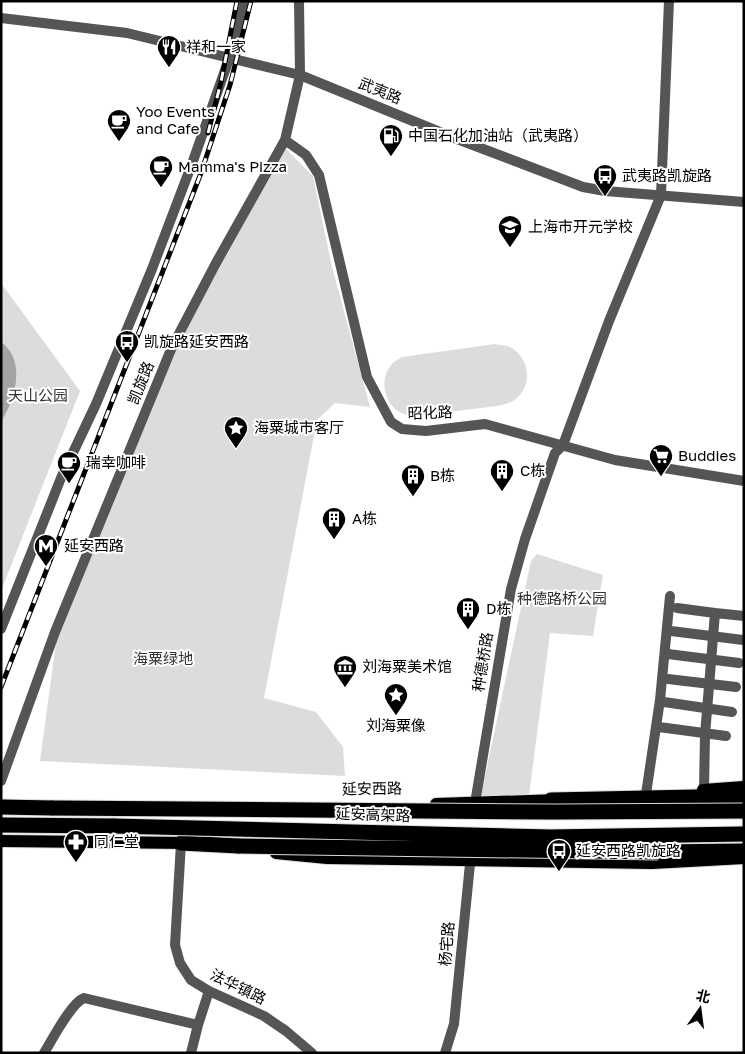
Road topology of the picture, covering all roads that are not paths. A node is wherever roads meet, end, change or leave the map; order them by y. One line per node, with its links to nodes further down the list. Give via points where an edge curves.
1 (245, 1): 5 (street)
2 (299, 1): 6 (street, 凯旋路)
3 (669, 1): 8 (street)
4 (1, 18): 5 (street, 武夷路, via 127,33)
5 (229, 59): 6 (street, 武夷路); 16 (street, via 155,262 96,404 61,478)
6 (300, 75): 7 (street, 凯旋路); 8 (street, 武夷路, via 571,183 605,191)
7 (285, 140): 10 (street, 昭化路, via 306,155 319,175 367,377 390,422 402,430 426,431 485,424); 32 (street, 凯旋路, via 172,347 55,632)
8 (662, 195): 9 (street, 武夷路); 10 (street, 种德桥路, via 609,321)
9 (744, 202)
10 (563, 445): 11 (street, 昭化路, via 615,460); 39 (street, 种德桥路, via 555,452 511,589)
11 (744, 482)
12 (670, 596): 35 (street, via 660,700)
13 (676, 608): 14 (street)
14 (715, 613): 15 (street); 18 (street)
15 (744, 616)
16 (1, 629)
17 (671, 631): 18 (street)
18 (713, 636): 19 (street); 21 (street)
19 (743, 640)
20 (668, 654): 21 (street)
21 (711, 659): 22 (street); 24 (street)
22 (739, 663)
23 (668, 679): 24 (street)
24 (709, 684): 25 (street); 27 (street)
25 (736, 687)
26 (664, 702): 27 (street)
27 (707, 709): 28 (street); 30 (street)
28 (732, 712)
29 (660, 727): 30 (street)
30 (705, 733): 31 (street); 34 (street)
31 (726, 736)
32 (1, 781)
33 (744, 787): 34 (main road)
34 (710, 793): 35 (main road); 36 (highway); 37 (highway)
35 (646, 794): 37 (main road)
36 (744, 796)
37 (551, 800): 38 (main road, 延安西路); 39 (main road, 延安西路)
38 (744, 802)
39 (475, 803): 42 (main road, 延安西路)
40 (1, 804): 42 (main road, 延安西路)
41 (1, 807): 43 (highway, 延安高架路, bridge)
42 (124, 808): 49 (main road)
43 (744, 811)
44 (1, 825): 45 (highway, 延安高架路, bridge, via 550,837)
45 (744, 834)
46 (472, 836): 47 (main road, via 646,835); 50 (main road); 53 (street, 杨宅路)
47 (744, 839)
48 (1, 841): 49 (main road)
49 (124, 843): 50 (main road)
50 (181, 843): 51 (highway, bridge); 53 (main road, via 327,858); 54 (street, 法华镇路, via 175,944 180,963 191,980)
51 (744, 851)
52 (744, 858): 53 (main road, via 652,863)
53 (470, 861): 59 (street, 杨宅路, via 454,1024)
54 (209, 991): 55 (street); 58 (street, 法华镇路, via 264,1016)
55 (198, 1025): 56 (street, via 84,998 71,1010); 57 (street)
56 (44, 1053)
57 (191, 1053)
58 (312, 1053)
59 (445, 1053)

